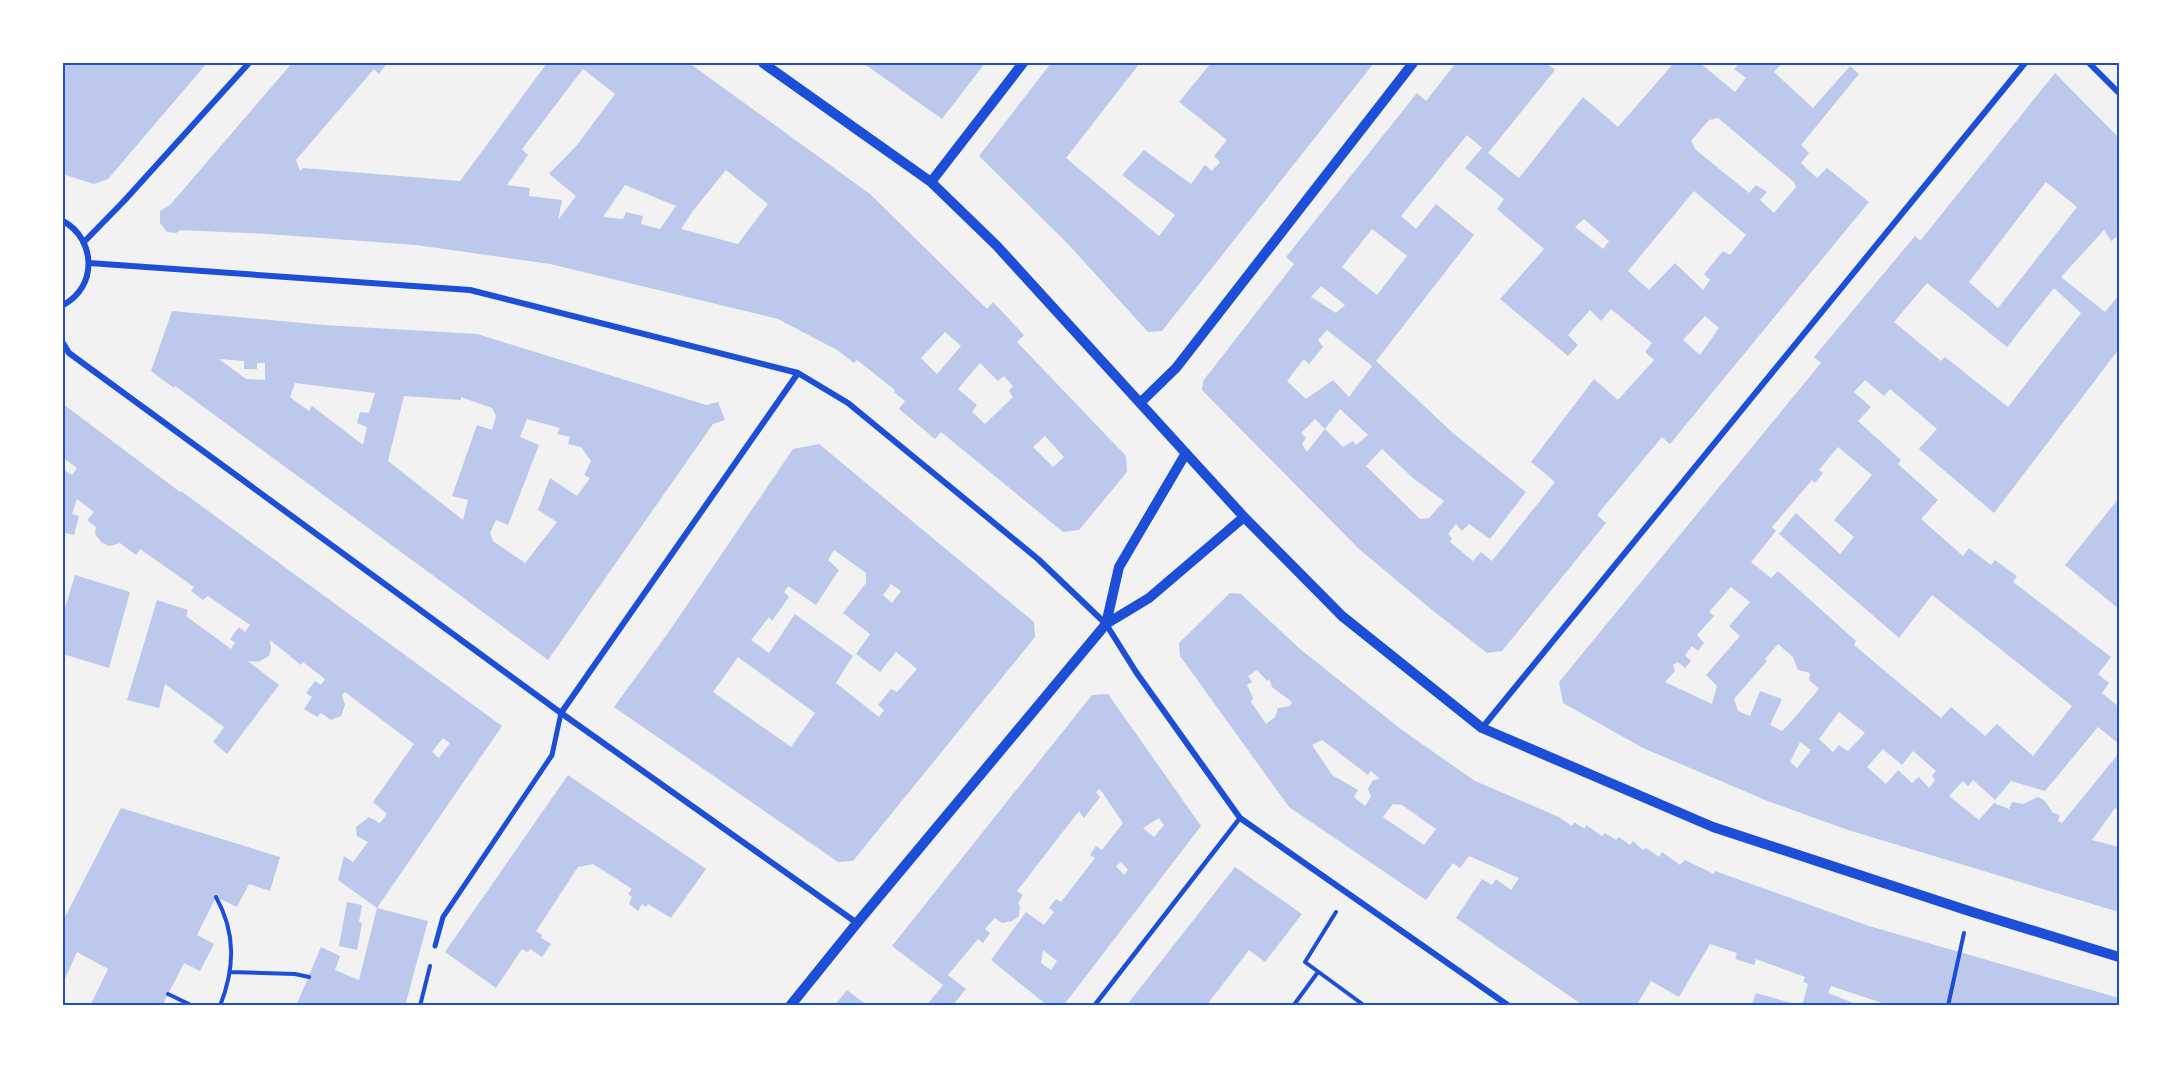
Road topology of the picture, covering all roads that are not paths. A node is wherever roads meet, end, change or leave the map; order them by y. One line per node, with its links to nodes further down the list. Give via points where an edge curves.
1 (249, 63): 10 (street)
2 (763, 63): 8 (street)
3 (1023, 63): 8 (street)
4 (1413, 63): 15 (street, via 1176,368)
5 (2025, 63): 20 (street)
6 (2089, 63): 7 (street)
7 (2119, 93)
8 (931, 182): 15 (street, via 998,246)
9 (63, 221): 10 (street)
10 (84, 242): 11 (street)
11 (89, 263): 12 (street, via 80,291); 14 (street, via 470,290)
12 (63, 305)
13 (63, 343): 19 (street, via 69,353)
14 (798, 373): 18 (street, via 848,403 1038,559); 19 (street)
15 (1140, 403): 16 (street)
16 (1186, 453): 17 (street); 18 (street, via 1119,567)
17 (1244, 517): 18 (street, via 1149,598); 20 (street, via 1342,616)
18 (1106, 624): 21 (street); 22 (street)
19 (561, 713): 22 (street); 23 (street, via 552,755 443,917)
20 (1482, 728): 24 (street, via 1713,827)
21 (1240, 818): 26 (lane); 27 (street)
22 (857, 923): 25 (street)
23 (435, 946)
24 (2119, 957)
25 (790, 1006)
26 (1094, 1006)
27 (1509, 1006)

